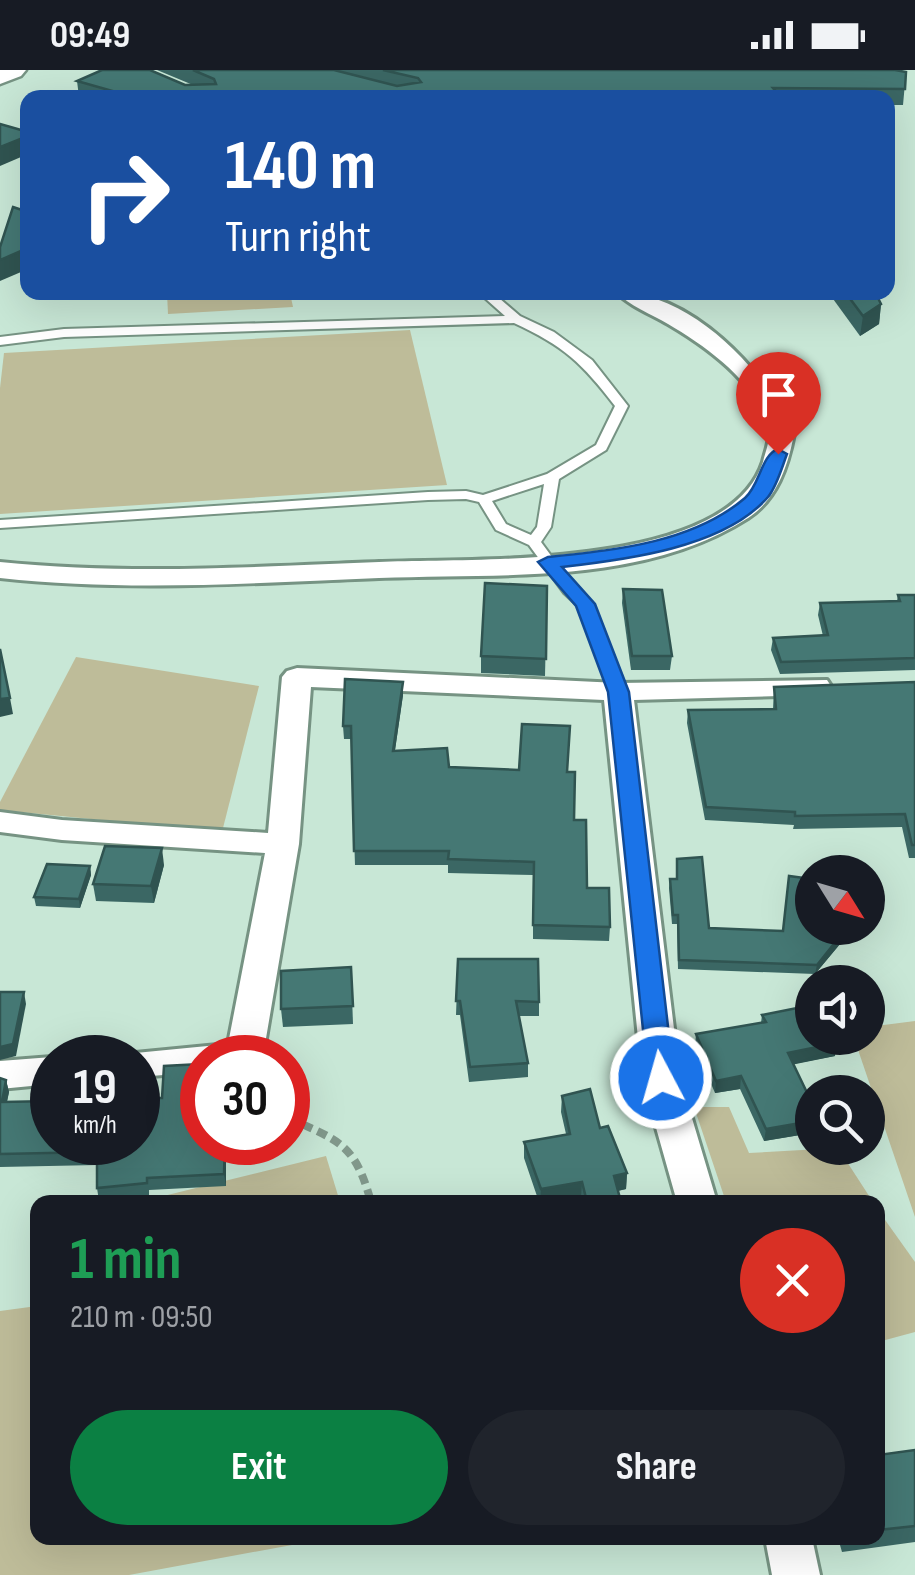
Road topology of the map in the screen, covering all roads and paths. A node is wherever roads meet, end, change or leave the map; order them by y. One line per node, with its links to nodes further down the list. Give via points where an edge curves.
1 (12, 70): 2 (highway)
2 (0, 75)
3 (494, 300): 5 (lane)
4 (641, 300): 10 (street, via 716,343 752,376 782,434 778,454 762,493 711,528 619,556)
5 (516, 318): 6 (lane, via 64,333); 7 (lane, via 588,363 622,406 600,447)
6 (0, 341)
7 (552, 477): 8 (lane); 10 (lane)
8 (484, 499): 9 (lane, via 428,496); 10 (lane, via 501,528)
9 (0, 524)
10 (541, 552): 11 (street, via 134,582); 13 (lane, via 585,604)
11 (0, 570)
12 (836, 685): 13 (street)
13 (618, 692): 15 (street, via 297,677); 21 (street, via 661,1078)
14 (0, 822): 15 (street)
15 (283, 844): 16 (street)
16 (248, 1035)
17 (30, 1073): 18 (street)
18 (0, 1075)
19 (310, 1127): 20 (path, via 342,1140)
20 (369, 1195)
21 (696, 1195)
22 (791, 1545): 23 (street)
23 (796, 1575)

